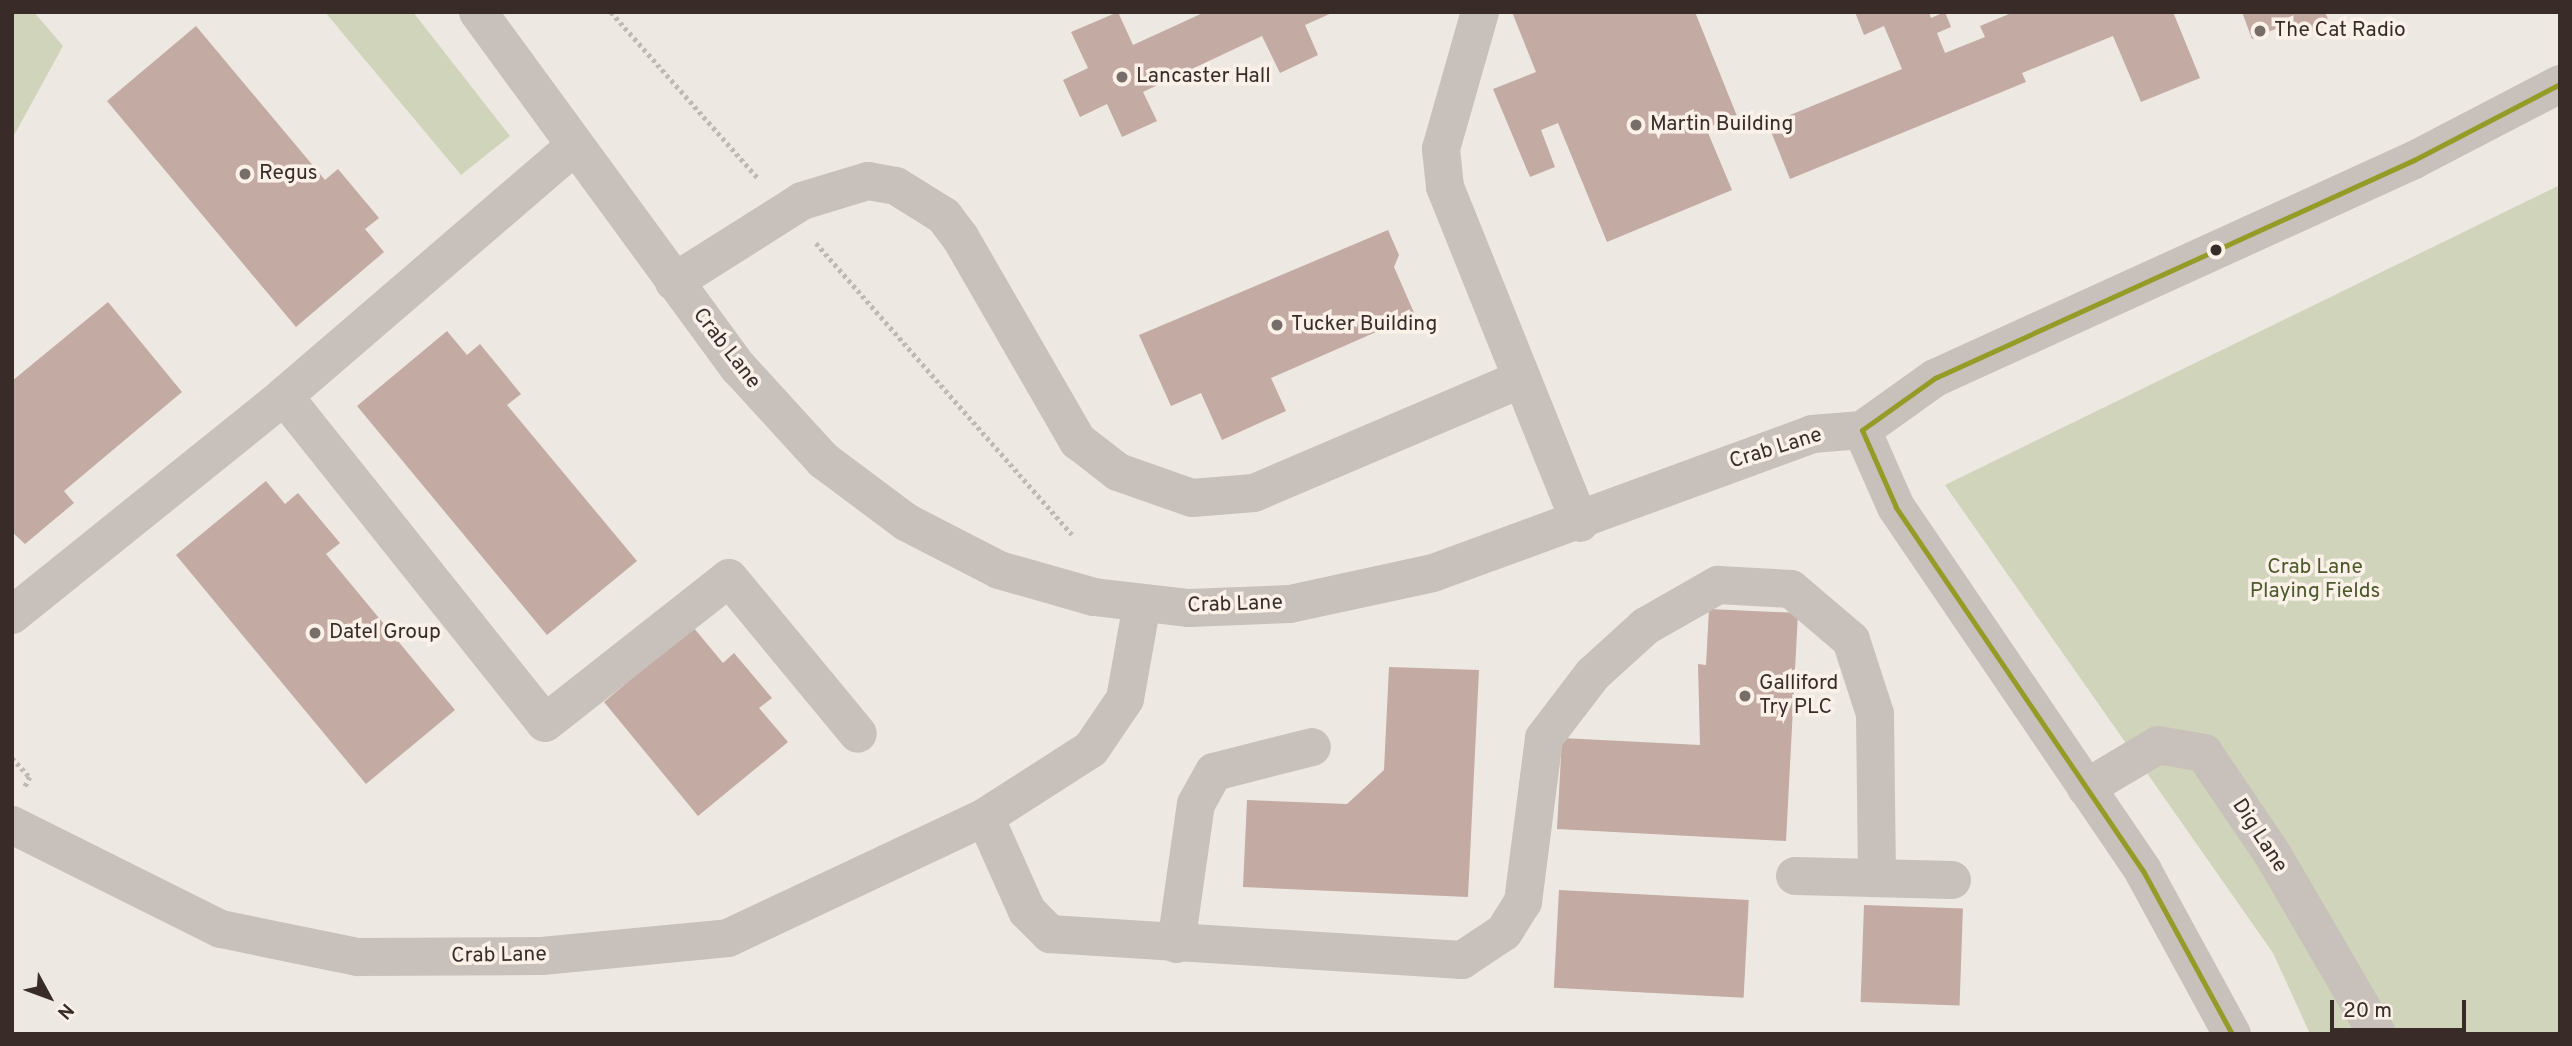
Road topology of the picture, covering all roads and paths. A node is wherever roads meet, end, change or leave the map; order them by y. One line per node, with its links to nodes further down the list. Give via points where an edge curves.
1 (478, 12): 5 (street, Crab Lane)
2 (611, 12): 6 (path)
3 (1480, 12): 9 (street, via 1441,149 1445,187)
4 (2560, 84): 11 (street, via 2390,171 1935,378)
5 (573, 147): 8 (street, Crab Lane); 10 (street)
6 (768, 188)
7 (810, 237): 13 (path)
8 (674, 282): 9 (street, via 802,201 868,181 896,186 944,216 960,237 1078,441 1118,472 1192,498 1254,493); 14 (street, Crab Lane, via 786,424 906,522 999,570)
9 (1519, 380): 12 (street)
10 (284, 396): 15 (street); 16 (street, via 545,723 729,578)
11 (1862, 430): 12 (street, Crab Lane, via 1812,433); 18 (street, via 1896,507)
12 (1580, 523): 14 (street, Crab Lane, via 1356,592 1232,608)
13 (1072, 534)
14 (1142, 604): 19 (street, Crab Lane, via 1125,699 1106,734 1063,769)
15 (12, 615)
16 (858, 734)
17 (1312, 747): 24 (street, via 1214,772 1196,804)
18 (2086, 788): 25 (street, via 2143,871); 26 (street, Dig Lane, via 2158,745 2204,753 2273,855)
19 (985, 817): 20 (street, Crab Lane, via 728,938 529,956 358,957 221,929); 24 (street, via 1027,911 1050,934)
20 (12, 825)
21 (1795, 876): 22 (street)
22 (1877, 878): 23 (street); 24 (street, via 1875,714 1851,640 1791,589 1718,585 1646,626 1593,674 1544,738 1523,902 1494,939 1462,960)
23 (1952, 880)
24 (1176, 944)
25 (2232, 1034)
26 (2377, 1034)

